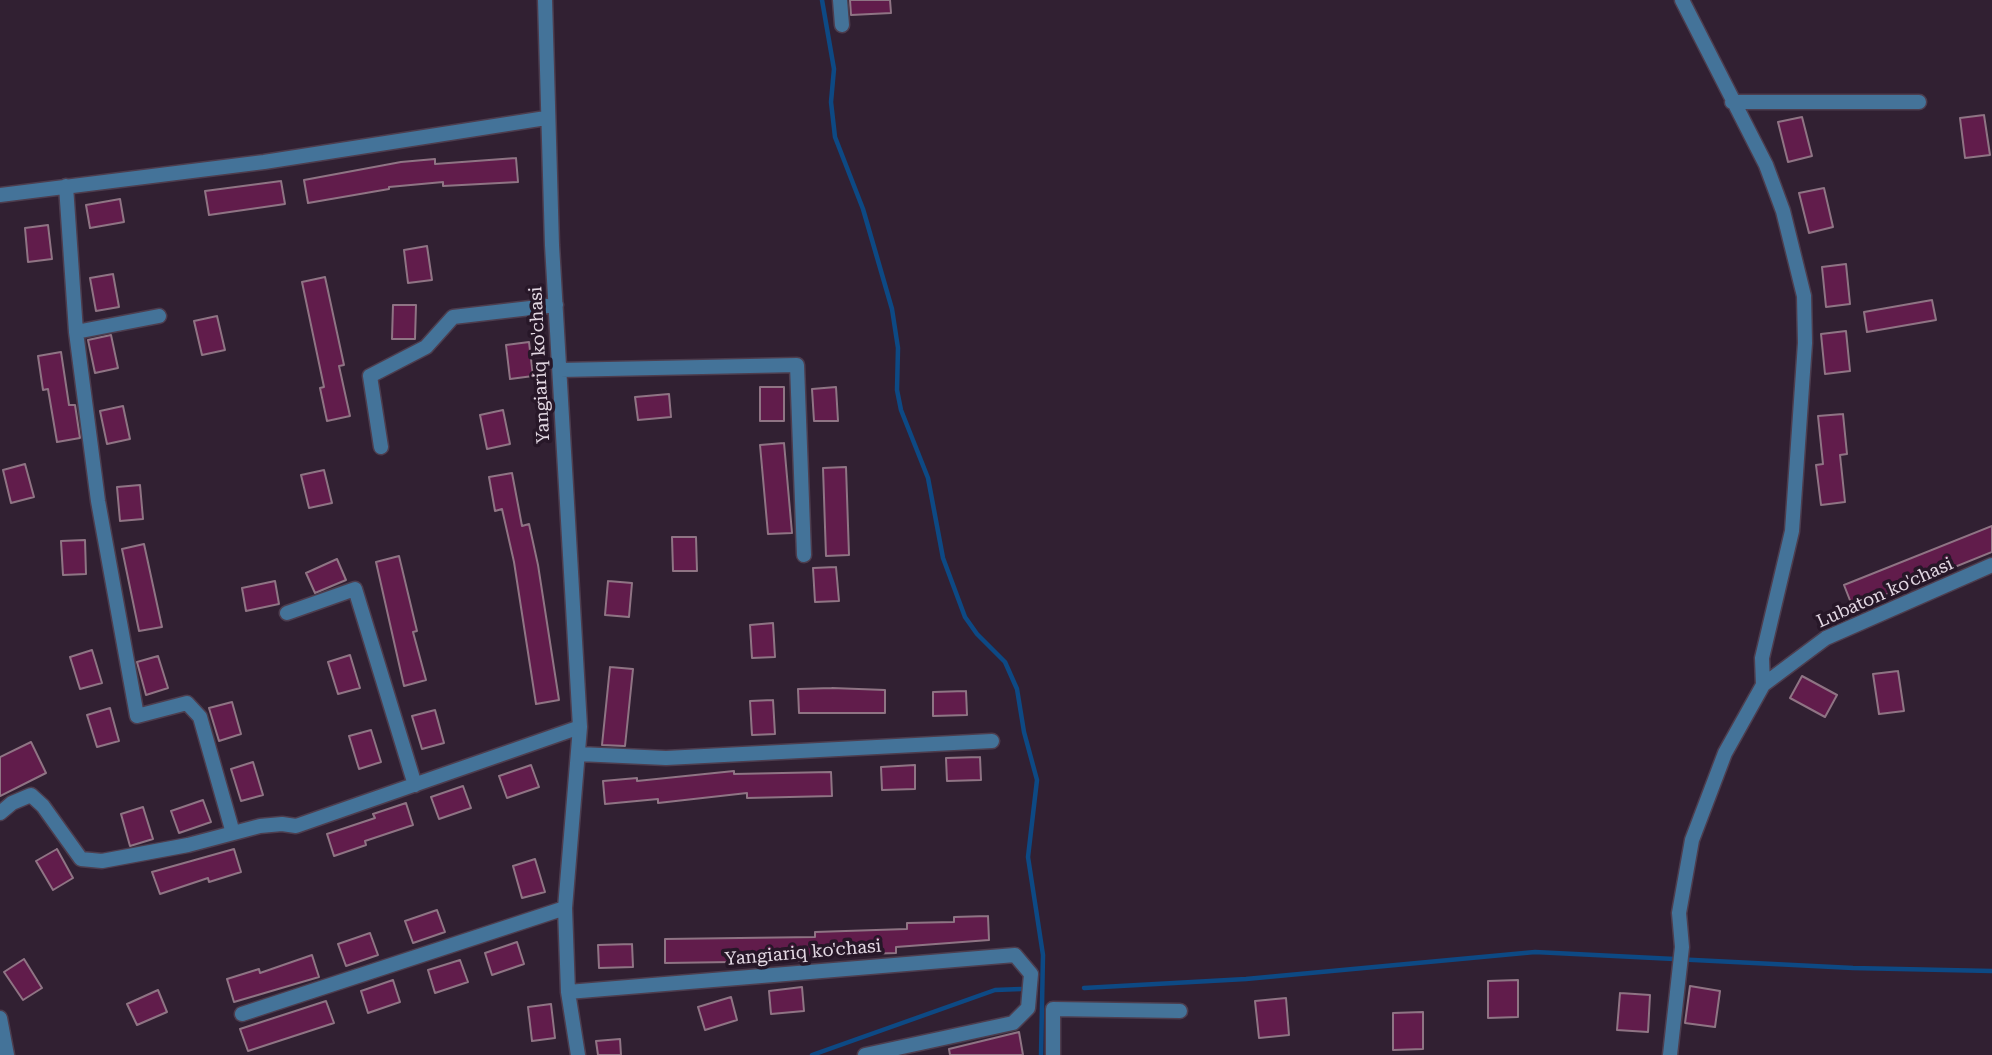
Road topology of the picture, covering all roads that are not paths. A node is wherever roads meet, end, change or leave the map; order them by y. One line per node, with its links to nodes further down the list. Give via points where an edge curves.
1 (545, 0): 7 (street, Yangiariq ko'chasi)
2 (840, 0): 4 (street)
3 (1682, 0): 5 (street)
4 (842, 25)
5 (1732, 102): 6 (street); 18 (street, via 1766,165 1783,211 1804,296 1792,531 1762,658)
6 (1919, 102)
7 (546, 118): 8 (street, via 264,162); 10 (street, Yangiariq ko'chasi)
8 (66, 186): 9 (street); 12 (street)
9 (0, 195)
10 (556, 305): 13 (street, Yangiariq ko'chasi); 14 (street, via 453,317 426,347 370,376)
11 (159, 316): 12 (street)
12 (76, 332): 24 (street, via 98,501 137,716 187,703 200,717)
13 (560, 370): 15 (street, via 797,365); 19 (street, Yangiariq ko'chasi)
14 (381, 447)
15 (804, 555)
16 (1992, 565): 18 (street, Lubaton ko'chasi, via 1826,638)
17 (287, 613): 22 (street, via 355,589)
18 (1763, 685): 34 (street, via 1725,753 1692,840 1679,913 1682,947)
19 (580, 727): 21 (street, Yangiariq ko'chasi); 22 (street)
20 (992, 741): 21 (street, via 666,758)
21 (579, 754): 25 (street, Yangiariq ko'chasi)
22 (415, 785): 24 (street, via 296,826 282,824)
23 (0, 813): 24 (street, via 31,795 81,859 102,862)
24 (233, 833)
25 (565, 908): 26 (street, Yangiariq ko'chasi); 28 (street)
26 (568, 992): 31 (street, Yangiariq ko'chasi); 32 (street, Yangiariq ko'chasi, via 1015,955 1031,974 1028,1009 1013,1023)
27 (1180, 1011): 33 (street, via 1053,1009)
28 (242, 1014)
29 (0, 1018): 30 (street)
30 (7, 1055)
31 (578, 1055)
32 (865, 1055)
33 (1053, 1055)
34 (1670, 1055)

